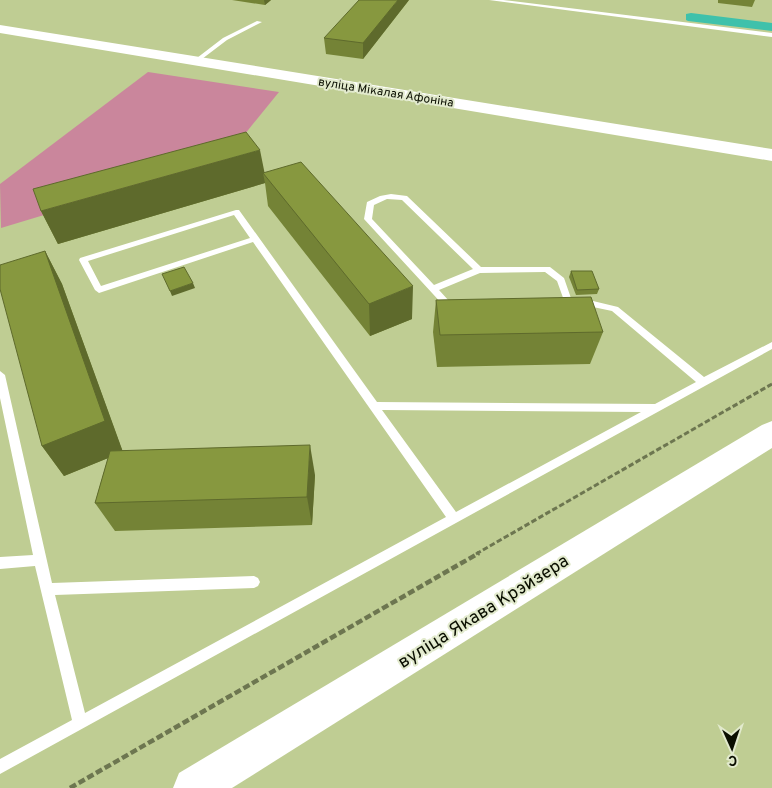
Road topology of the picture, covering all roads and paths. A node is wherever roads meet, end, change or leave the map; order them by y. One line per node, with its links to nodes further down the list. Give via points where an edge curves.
1 (491, 0): 4 (lane)
2 (259, 22): 5 (lane, via 225,39)
3 (0, 29): 5 (street, вуліца Мікалая Афоніна)
4 (772, 35)
5 (196, 61): 6 (street, вуліца Мікалая Афоніна)
6 (772, 156)
7 (255, 239): 7 (lane, via 236,212 83,260 99,290); 15 (lane)
8 (479, 270): 9 (lane); 9 (lane, via 404,198 390,195 370,204 368,219); 13 (lane, via 547,268 560,280 564,304 593,304 615,309)
9 (433, 289): 10 (lane, via 447,304)
10 (466, 304)
11 (772, 345): 13 (lane)
12 (0, 375): 19 (lane)
13 (703, 382): 16 (lane)
14 (772, 384): 25 (path)
15 (374, 406): 16 (lane); 18 (lane)
16 (657, 408): 18 (lane)
17 (772, 433): 26 (street, вуліца Якава Крэйзера)
18 (454, 519): 23 (lane)
19 (40, 560): 20 (lane); 22 (lane)
20 (0, 563)
21 (254, 582): 22 (lane)
22 (47, 589): 23 (lane)
23 (80, 723): 24 (lane)
24 (0, 767)
25 (70, 788)
26 (194, 788)

